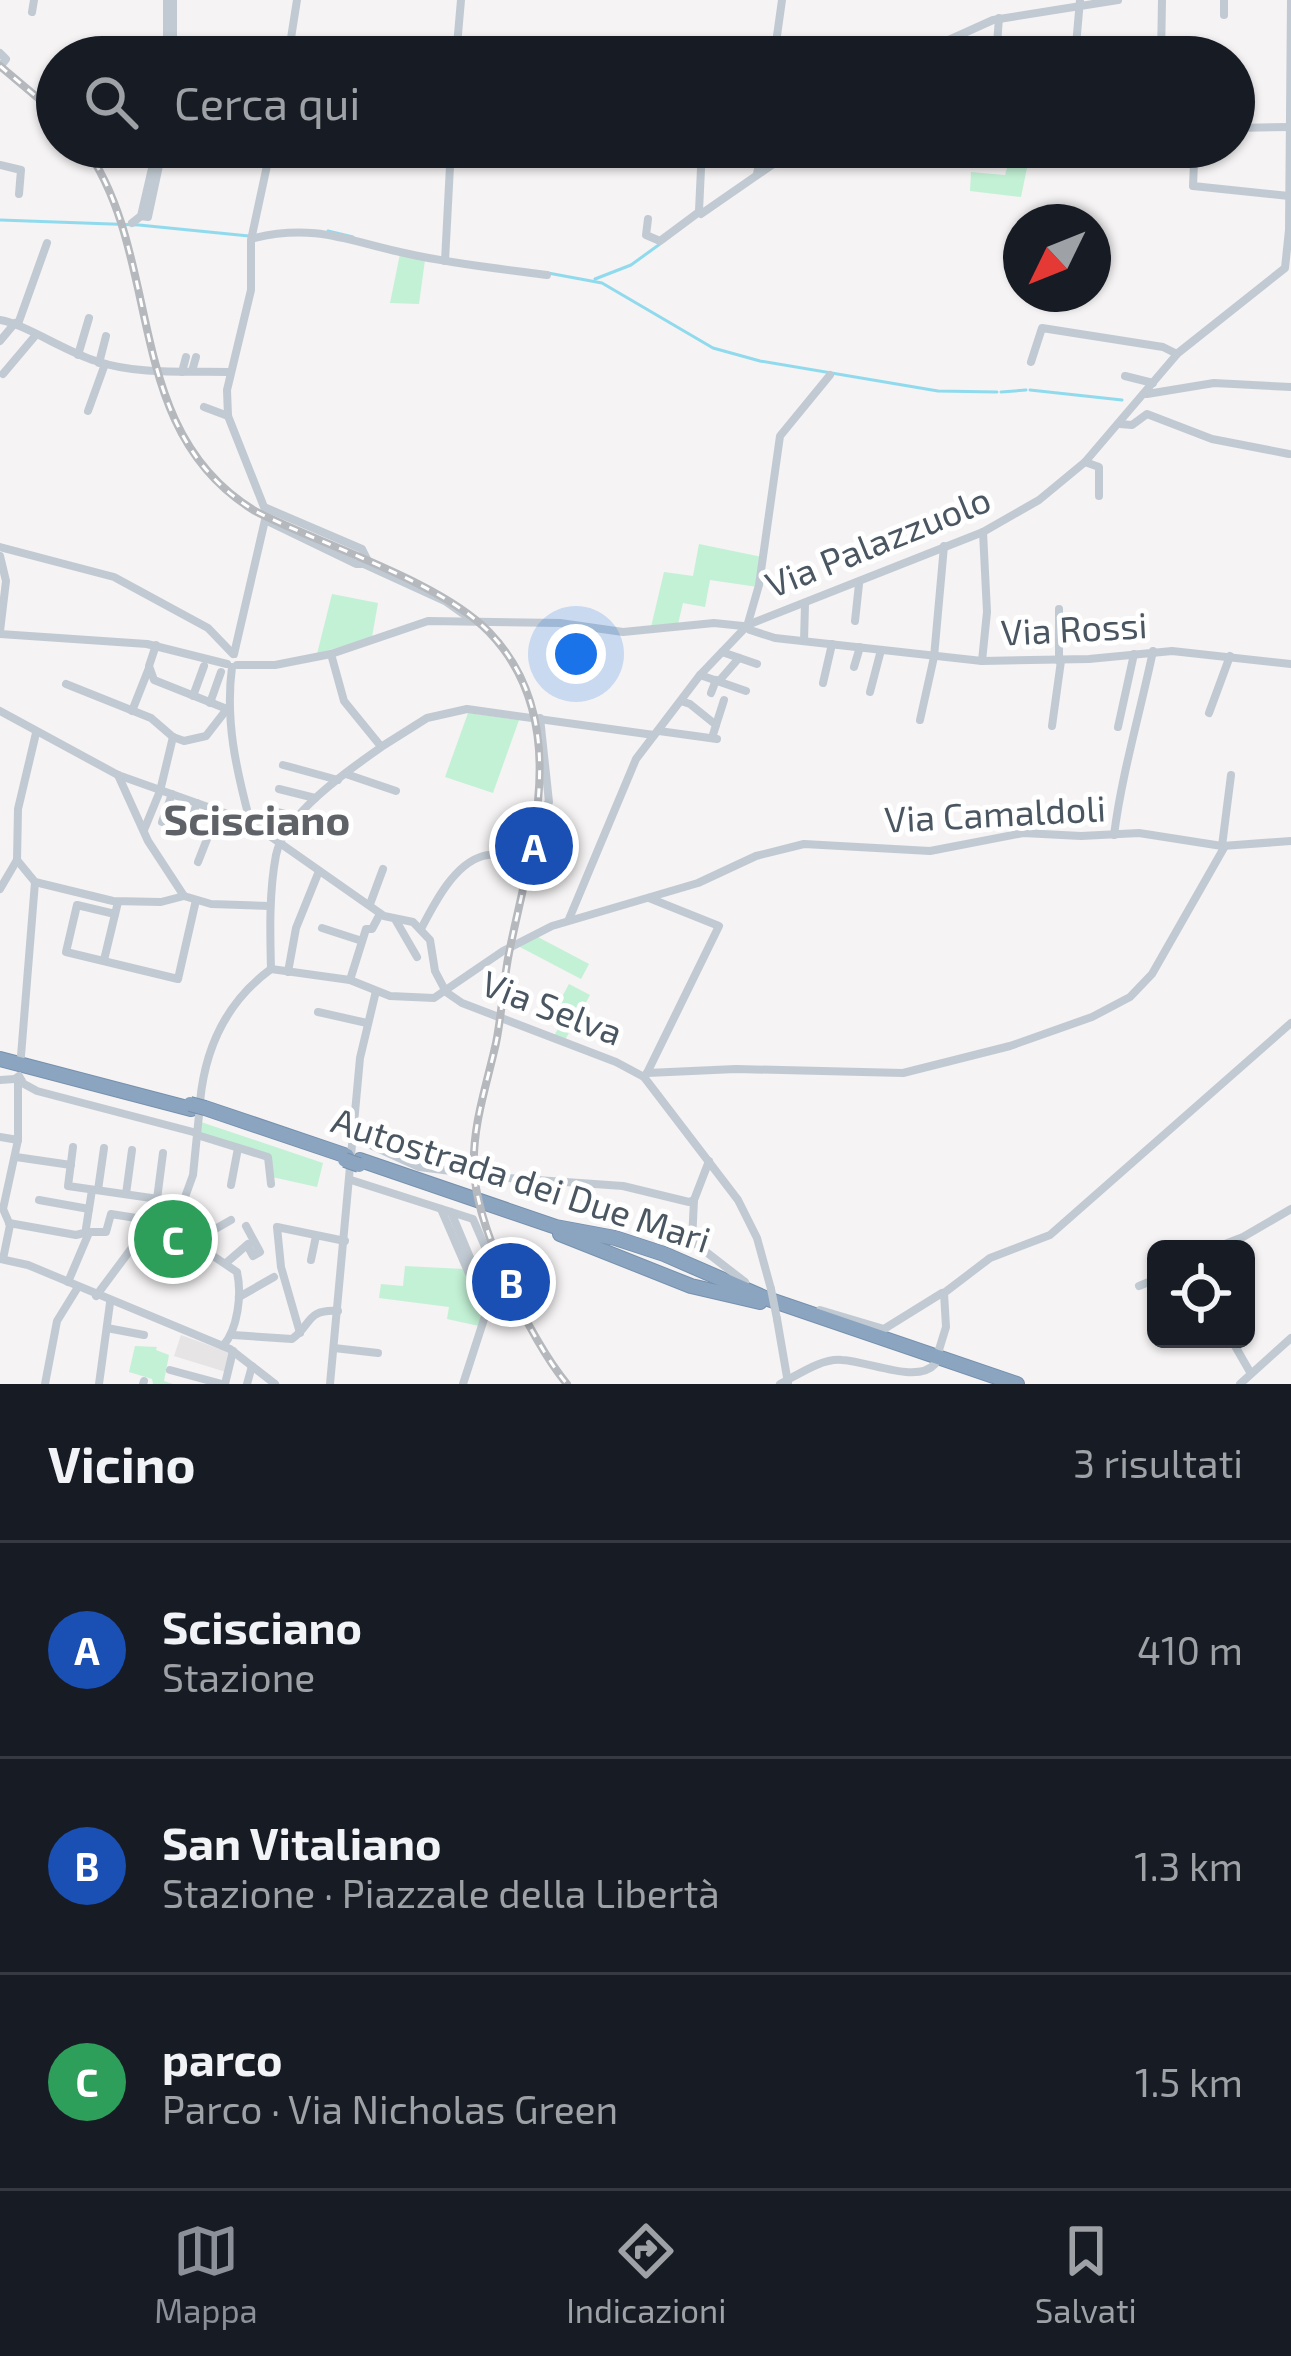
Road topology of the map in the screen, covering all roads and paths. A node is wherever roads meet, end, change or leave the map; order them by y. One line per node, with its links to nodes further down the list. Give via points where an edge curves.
1 (34, 0): 11 (street)
2 (170, 0): 14 (street)
3 (297, 0): 15 (street)
4 (461, 0): 16 (street)
5 (782, 0): 17 (street)
6 (1118, 0): 10 (street)
7 (1162, 0): 21 (street)
8 (1224, 0): 12 (street)
9 (1291, 0): 22 (street)
10 (1079, 3): 13 (street); 20 (street)
11 (32, 12)
12 (1224, 15)
13 (999, 18): 18 (street); 19 (street)
14 (170, 36)
15 (291, 36)
16 (458, 36)
17 (777, 36)
18 (953, 36)
19 (998, 36)
20 (1077, 36)
21 (1161, 36)
22 (1291, 37): 25 (street)
23 (0, 52): 24 (street, via 7,59)
24 (0, 68)
25 (1290, 104): 27 (street)
26 (1255, 128): 27 (street)
27 (1289, 128): 38 (street)
28 (0, 165): 37 (street, via 21,170)
29 (155, 168): 41 (street, via 144,216)
30 (267, 168): 42 (street)
31 (450, 168): 44 (street)
32 (701, 168): 39 (street)
33 (758, 168): 36 (street)
34 (765, 168): 36 (street)
35 (1193, 168): 38 (street, via 1193,186)
36 (757, 173): 39 (street)
37 (20, 194)
38 (1289, 196): 45 (street)
39 (699, 212): 40 (street, via 660,241 646,235)
40 (648, 219)
41 (132, 223)
42 (252, 238): 44 (street, via 338,234); 59 (street, via 251,290)
43 (46, 243): 49 (street)
44 (445, 261): 46 (street)
45 (1288, 266): 54 (street, Via Palazzuolo)
46 (547, 275)
47 (89, 318): 53 (street)
48 (0, 320): 49 (street)
49 (17, 323): 50 (street); 52 (street)
50 (35, 336): 53 (street); 60 (street)
51 (106, 336): 57 (street)
52 (0, 341)
53 (78, 355): 57 (street)
54 (1178, 355): 56 (street, via 1042,328); 63 (street, Via Palazzuolo)
55 (191, 357): 58 (street)
56 (1031, 362)
57 (102, 363): 58 (street); 67 (street)
58 (187, 371): 59 (street)
59 (229, 372): 68 (street)
60 (3, 374)
61 (830, 376): 82 (street, via 780,436)
62 (1125, 376): 63 (street)
63 (1153, 383): 65 (street, Via Palazzuolo)
64 (1291, 388): 65 (street, via 1226,382)
65 (1145, 394): 69 (street, Via Palazzuolo)
66 (204, 407): 68 (street)
67 (88, 411)
68 (228, 416): 76 (street, via 264,507 362,548)
69 (1119, 424): 70 (street, via 1147,414 1212,439); 71 (street, Via Palazzuolo)
70 (1289, 454)
71 (1085, 463): 72 (street, via 1099,467); 73 (street, Via Palazzuolo)
72 (1099, 496)
73 (983, 532): 74 (street, Via Palazzuolo); 97 (street)
74 (944, 546): 77 (street, Via Palazzuolo); 94 (street)
75 (3, 551): 83 (street); 96 (street, via 114,577 208,628)
76 (364, 564): 80 (street); 96 (street, via 265,520)
77 (860, 584): 78 (street, Via Palazzuolo); 81 (street)
78 (805, 604): 82 (street, Via Palazzuolo); 84 (street)
79 (1059, 609): 98 (street)
80 (472, 620): 82 (street, via 623,632); 93 (street, via 428,621)
81 (855, 621)
82 (747, 626): 84 (street, Via Rossi); 90 (street, Via Palazzuolo)
83 (0, 632): 86 (street)
84 (804, 641): 85 (street, Via Rossi)
85 (832, 644): 87 (street, Via Rossi); 106 (street)
86 (153, 647): 96 (street); 101 (street)
87 (860, 647): 88 (street, Via Rossi); 103 (street)
88 (880, 650): 94 (street, Via Rossi); 109 (street)
89 (1153, 651): 91 (street, Via Rossi); 92 (street, Via Rossi); 145 (street)
90 (722, 652): 95 (street); 104 (street, Via Palazzuolo)
91 (1134, 654): 98 (street, Via Rossi); 123 (street)
92 (1231, 656): 100 (street, Via Rossi); 118 (street)
93 (333, 657): 96 (street, via 266,667); 127 (street, via 344,701)
94 (934, 657): 97 (street, Via Rossi); 120 (street)
95 (739, 658): 99 (street); 105 (street)
96 (230, 661): 114 (street); 115 (street)
97 (982, 661): 98 (street, Via Rossi)
98 (1060, 661): 122 (street)
99 (757, 664)
100 (1291, 664)
101 (149, 666): 111 (street, via 156,682); 117 (street)
102 (204, 666): 111 (street)
103 (854, 667)
104 (700, 675): 105 (street); 113 (street, Via Palazzuolo)
105 (717, 681): 108 (street); 110 (street)
106 (823, 683)
107 (66, 684): 117 (street)
108 (746, 692)
109 (870, 692)
110 (711, 693)
111 (193, 696): 114 (street)
112 (724, 700): 121 (street)
113 (681, 701): 121 (street); 125 (street, Via Palazzuolo)
114 (210, 703): 115 (street)
115 (227, 709): 126 (street, via 201,739); 142 (street)
116 (0, 711): 124 (street)
117 (132, 711): 126 (street)
118 (1209, 712)
119 (540, 718): 125 (street); 127 (street, via 445,712); 166 (street, via 549,800 530,807 523,854 472,860)
120 (920, 720)
121 (716, 725): 125 (street, via 714,738)
122 (1052, 726)
123 (1118, 727)
124 (36, 733): 129 (street); 149 (street, via 18,809)
125 (656, 733): 164 (street, Via Palazzuolo, via 626,777)
126 (173, 737): 133 (street)
127 (379, 745): 131 (street)
128 (283, 765): 131 (street)
129 (118, 775): 133 (street); 143 (street)
130 (1232, 775): 148 (street)
131 (343, 777): 134 (street); 136 (street)
132 (279, 789): 136 (street)
133 (160, 791): 135 (street); 143 (street)
134 (396, 791)
135 (172, 794): 137 (street); 141 (street)
136 (316, 798): 140 (street)
137 (197, 803): 138 (street); 144 (street)
138 (218, 811): 142 (street); 150 (street)
139 (273, 811): 140 (street)
140 (297, 818): 147 (street)
141 (162, 822)
142 (250, 822): 147 (street)
143 (143, 831): 155 (street)
144 (187, 833)
145 (1114, 835): 148 (street, Via Camaldoli); 156 (street, Via Camaldoli, via 1014,833 930,850 804,844)
146 (1291, 841): 148 (street, Via Camaldoli)
147 (281, 845): 152 (street); 160 (street)
148 (1224, 846): 180 (street, via 1152,974 1092,1017 903,1073)
149 (17, 860): 153 (street); 154 (street)
150 (198, 862)
151 (383, 869): 159 (street)
152 (319, 871): 159 (street); 171 (street)
153 (35, 882): 158 (street); 178 (street)
154 (0, 889)
155 (184, 896): 157 (street); 158 (street)
156 (649, 896): 164 (street, Via Camaldoli); 180 (street, via 719,926)
157 (196, 900): 160 (street); 169 (street, via 178,979)
158 (118, 902): 161 (street)
159 (370, 904): 162 (street)
160 (270, 906): 170 (street)
161 (115, 914): 169 (street); 169 (street, via 77,905 67,952)
162 (380, 914): 163 (street); 167 (street)
163 (395, 919): 166 (street); 168 (street)
164 (569, 919): 174 (street, Via Camaldoli, via 494,956)
165 (322, 928): 167 (street)
166 (421, 929): 174 (street)
167 (362, 941): 172 (street)
168 (417, 957)
169 (104, 960)
170 (271, 969): 171 (street); 183 (street, via 246,990 211,1043)
171 (288, 972): 172 (street)
172 (350, 980): 173 (street)
173 (376, 991): 174 (street, via 414,999); 176 (street)
174 (446, 992): 180 (street, Via Selva)
175 (318, 1012): 176 (street)
176 (367, 1023): 186 (street)
177 (1291, 1023): 229 (street, via 1050,1235 990,1258)
178 (21, 1056)
179 (0, 1057): 183 (highway, Autostrada dei Due Mari)
180 (645, 1075): 195 (street, Via Selva)
181 (18, 1077): 182 (street); 184 (street, via 37,1091); 187 (street)
182 (0, 1080)
183 (198, 1108): 184 (street); 194 (highway, Autostrada dei Due Mari)
184 (197, 1134): 190 (street); 205 (street)
185 (0, 1137): 187 (street)
186 (355, 1138): 194 (street); 204 (street, via 419,1167)
187 (17, 1140): 193 (street)
188 (73, 1147): 196 (street)
189 (104, 1148): 200 (street)
190 (238, 1148): 198 (street, via 268,1157); 199 (street)
191 (132, 1150): 201 (street)
192 (163, 1153): 202 (street)
193 (16, 1157): 196 (street); 206 (street)
194 (353, 1160): 197 (street); 257 (highway, Autostrada dei Due Mari, via 645,1270); 258 (highway, Autostrada dei Due Mari, via 664,1254 765,1298)
195 (709, 1161): 204 (street); 249 (street, Via Selva, bridge, via 761,1250)
196 (70, 1165): 200 (street, via 68,1186)
197 (351, 1180): 209 (street); 219 (street)
198 (271, 1184)
199 (231, 1185)
200 (95, 1190): 201 (street); 207 (street)
201 (120, 1194): 202 (street); 210 (street)
202 (157, 1199): 205 (street)
203 (39, 1200): 207 (street)
204 (694, 1200): 229 (street, via 692,1241 764,1294 884,1329)
205 (186, 1203): 213 (street)
206 (2, 1209): 212 (street)
207 (89, 1209): 215 (street)
208 (1291, 1209): 218 (street)
209 (446, 1211): 209 (street, via 473,1219 511,1307 494,1315); 256 (street, via 486,1312)
210 (111, 1214): 213 (street); 215 (street, via 106,1232)
211 (231, 1220): 220 (street)
212 (9, 1223): 215 (street); 221 (street)
213 (175, 1223): 216 (street); 220 (street)
214 (246, 1226): 223 (street, via 250,1243)
215 (87, 1232): 227 (street)
216 (149, 1236): 224 (street, via 173,1244); 230 (street)
217 (316, 1236): 219 (street); 222 (street); 235 (street, via 277,1227)
218 (1236, 1240)
219 (346, 1241): 233 (street)
220 (200, 1247): 223 (street)
221 (2, 1259): 227 (street)
222 (311, 1260)
223 (226, 1263): 231 (street, via 239,1278)
224 (167, 1276)
225 (274, 1277): 231 (street)
226 (1147, 1283): 228 (street)
227 (73, 1285): 230 (street); 250 (street)
228 (1139, 1286)
229 (944, 1293): 244 (street)
230 (96, 1296): 232 (street)
231 (238, 1298): 237 (street)
232 (110, 1302): 234 (street); 239 (street)
233 (338, 1311): 235 (street, via 318,1312); 240 (street)
234 (107, 1328): 236 (street); 251 (street)
235 (300, 1333): 237 (street, via 287,1340)
236 (144, 1335)
237 (232, 1335): 239 (street)
238 (1291, 1338): 248 (street)
239 (223, 1346): 242 (street)
240 (334, 1348): 243 (street); 255 (street)
241 (1236, 1348): 248 (street)
242 (233, 1351): 246 (street); 252 (street)
243 (378, 1353)
244 (938, 1353)
245 (934, 1364): 249 (street, via 915,1382 842,1360)
246 (252, 1366): 253 (street); 254 (street)
247 (170, 1370): 252 (street)
248 (1250, 1372): 259 (street)
249 (785, 1383)
250 (45, 1384)
251 (100, 1384)
252 (224, 1384)
253 (247, 1384)
254 (275, 1384)
255 (330, 1384)
256 (464, 1384)
257 (1004, 1384)
258 (1017, 1384)
259 (1240, 1384)

